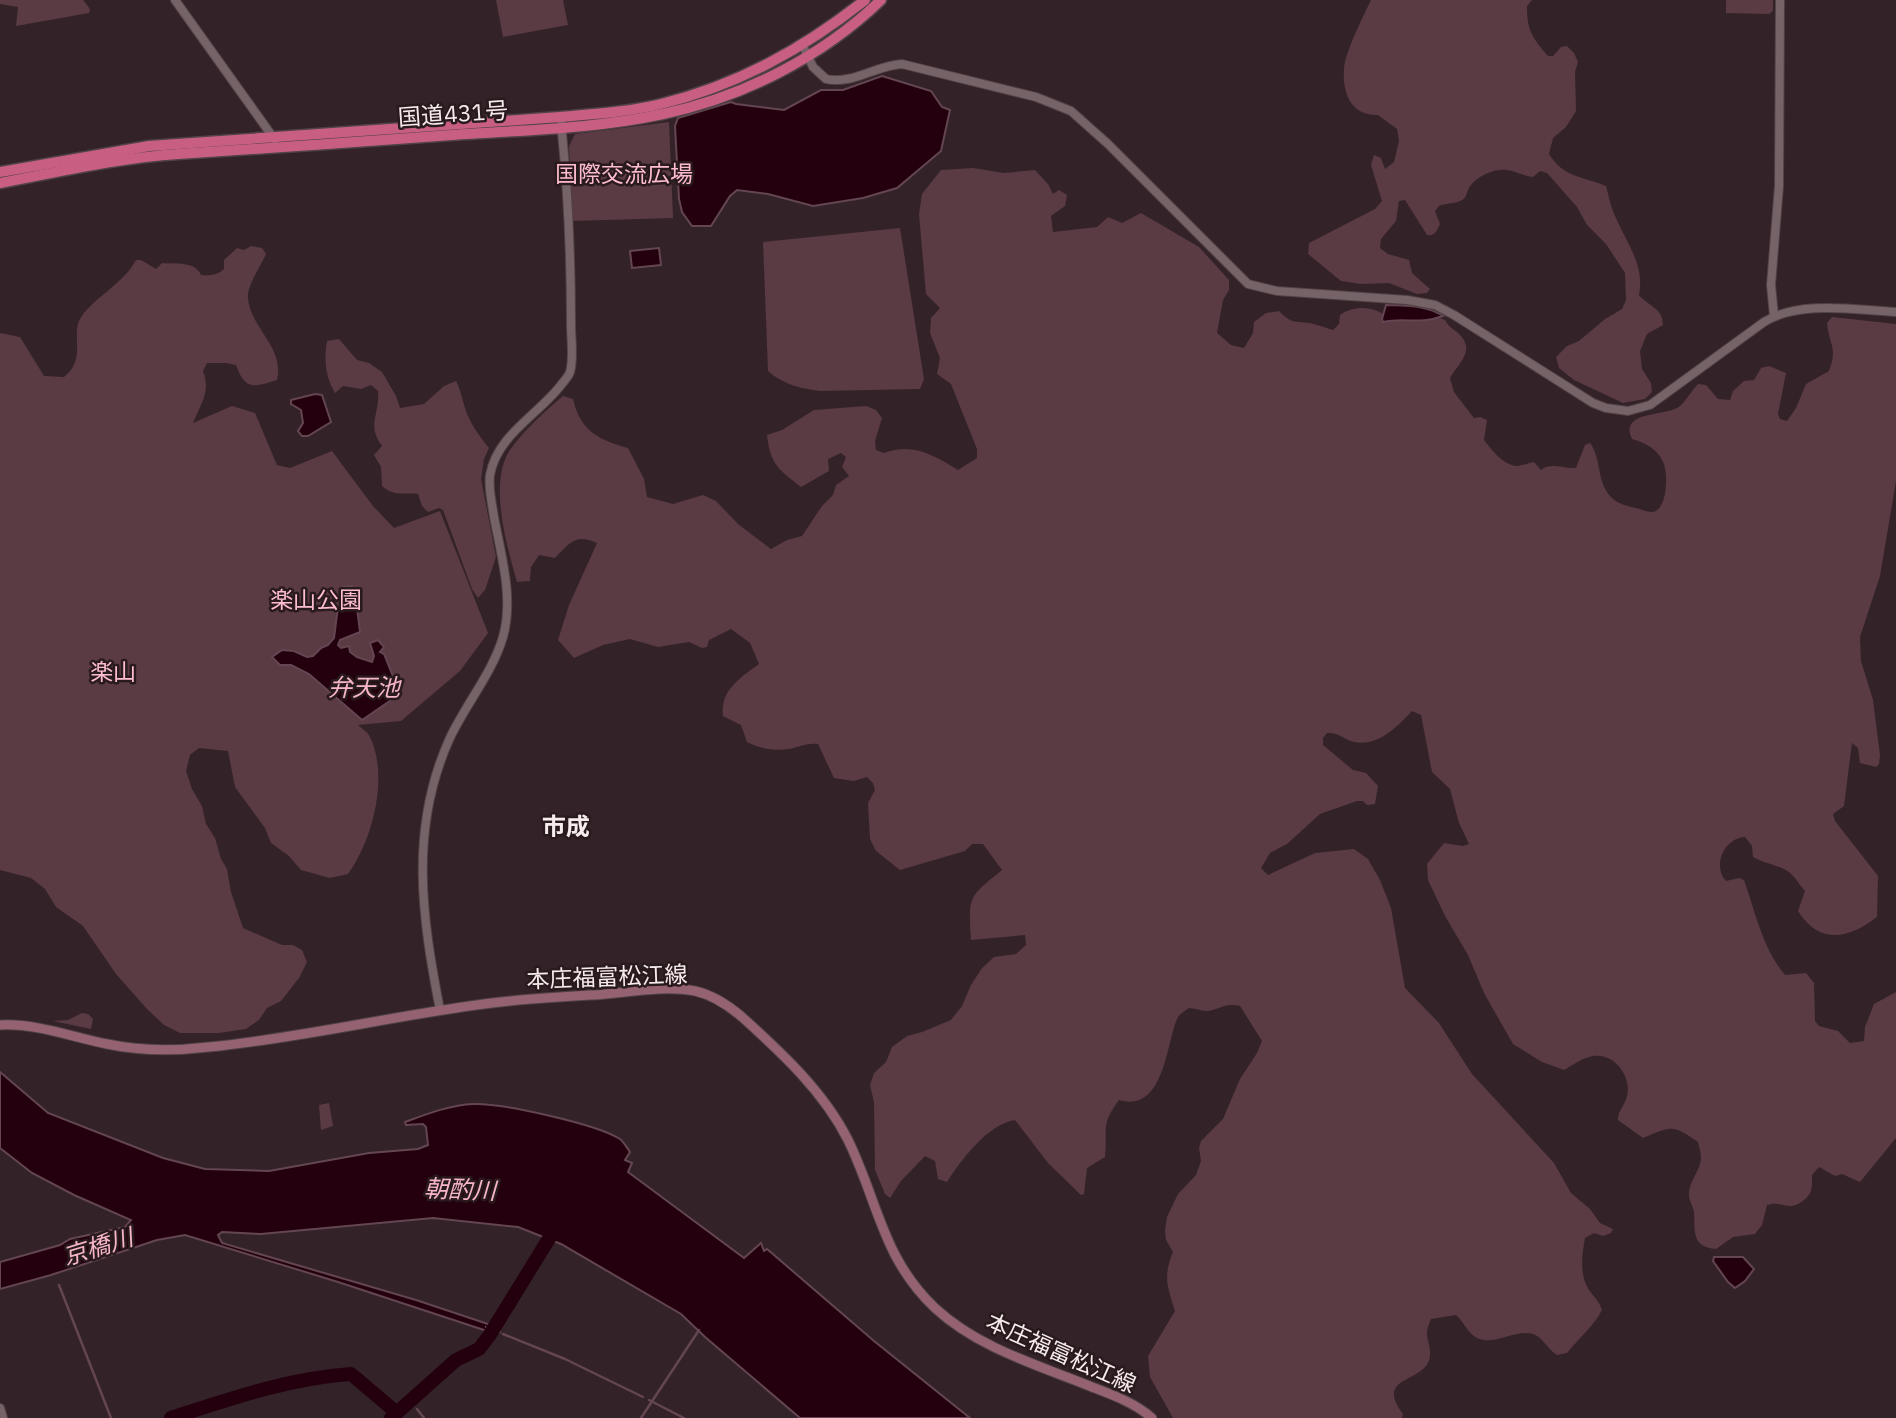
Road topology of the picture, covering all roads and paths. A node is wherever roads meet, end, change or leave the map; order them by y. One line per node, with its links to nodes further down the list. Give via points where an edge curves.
1 (175, 0): 7 (street)
2 (865, 0): 5 (highway, 国道431号)
3 (881, 0): 5 (highway, 国道431号, via 850,27)
4 (1780, 0): 12 (street, via 1779,186 1771,285)
5 (805, 51): 6 (highway, 国道431号, via 699,93); 12 (street, via 820,75 835,81 902,64 1060,105 1081,117 1248,284 1277,291 1435,305 1569,390 1606,408 1628,411 1650,405)
6 (561, 122): 7 (highway, 国道431号); 8 (highway, 国道431号); 13 (street, via 570,373 502,445 489,478 506,583 506,624 493,662 441,760 424,834 424,914)
7 (274, 138): 8 (street); 9 (highway, 国道431号, via 149,146)
8 (281, 148): 10 (highway, 国道431号, via 150,157)
9 (0, 172)
10 (0, 183)
11 (1896, 312): 12 (street, via 1801,309)
12 (1774, 316)
13 (440, 1010): 14 (main road, 本庄福富松江線, via 251,1042 167,1050); 17 (main road, 本庄福富松江線, via 517,999 655,990 697,992 719,1000 800,1073 828,1106 850,1145 889,1245 934,1307 981,1340 1119,1398)
14 (0, 1025)
15 (0, 1408): 16 (street)
16 (4, 1418)
17 (1152, 1418)

